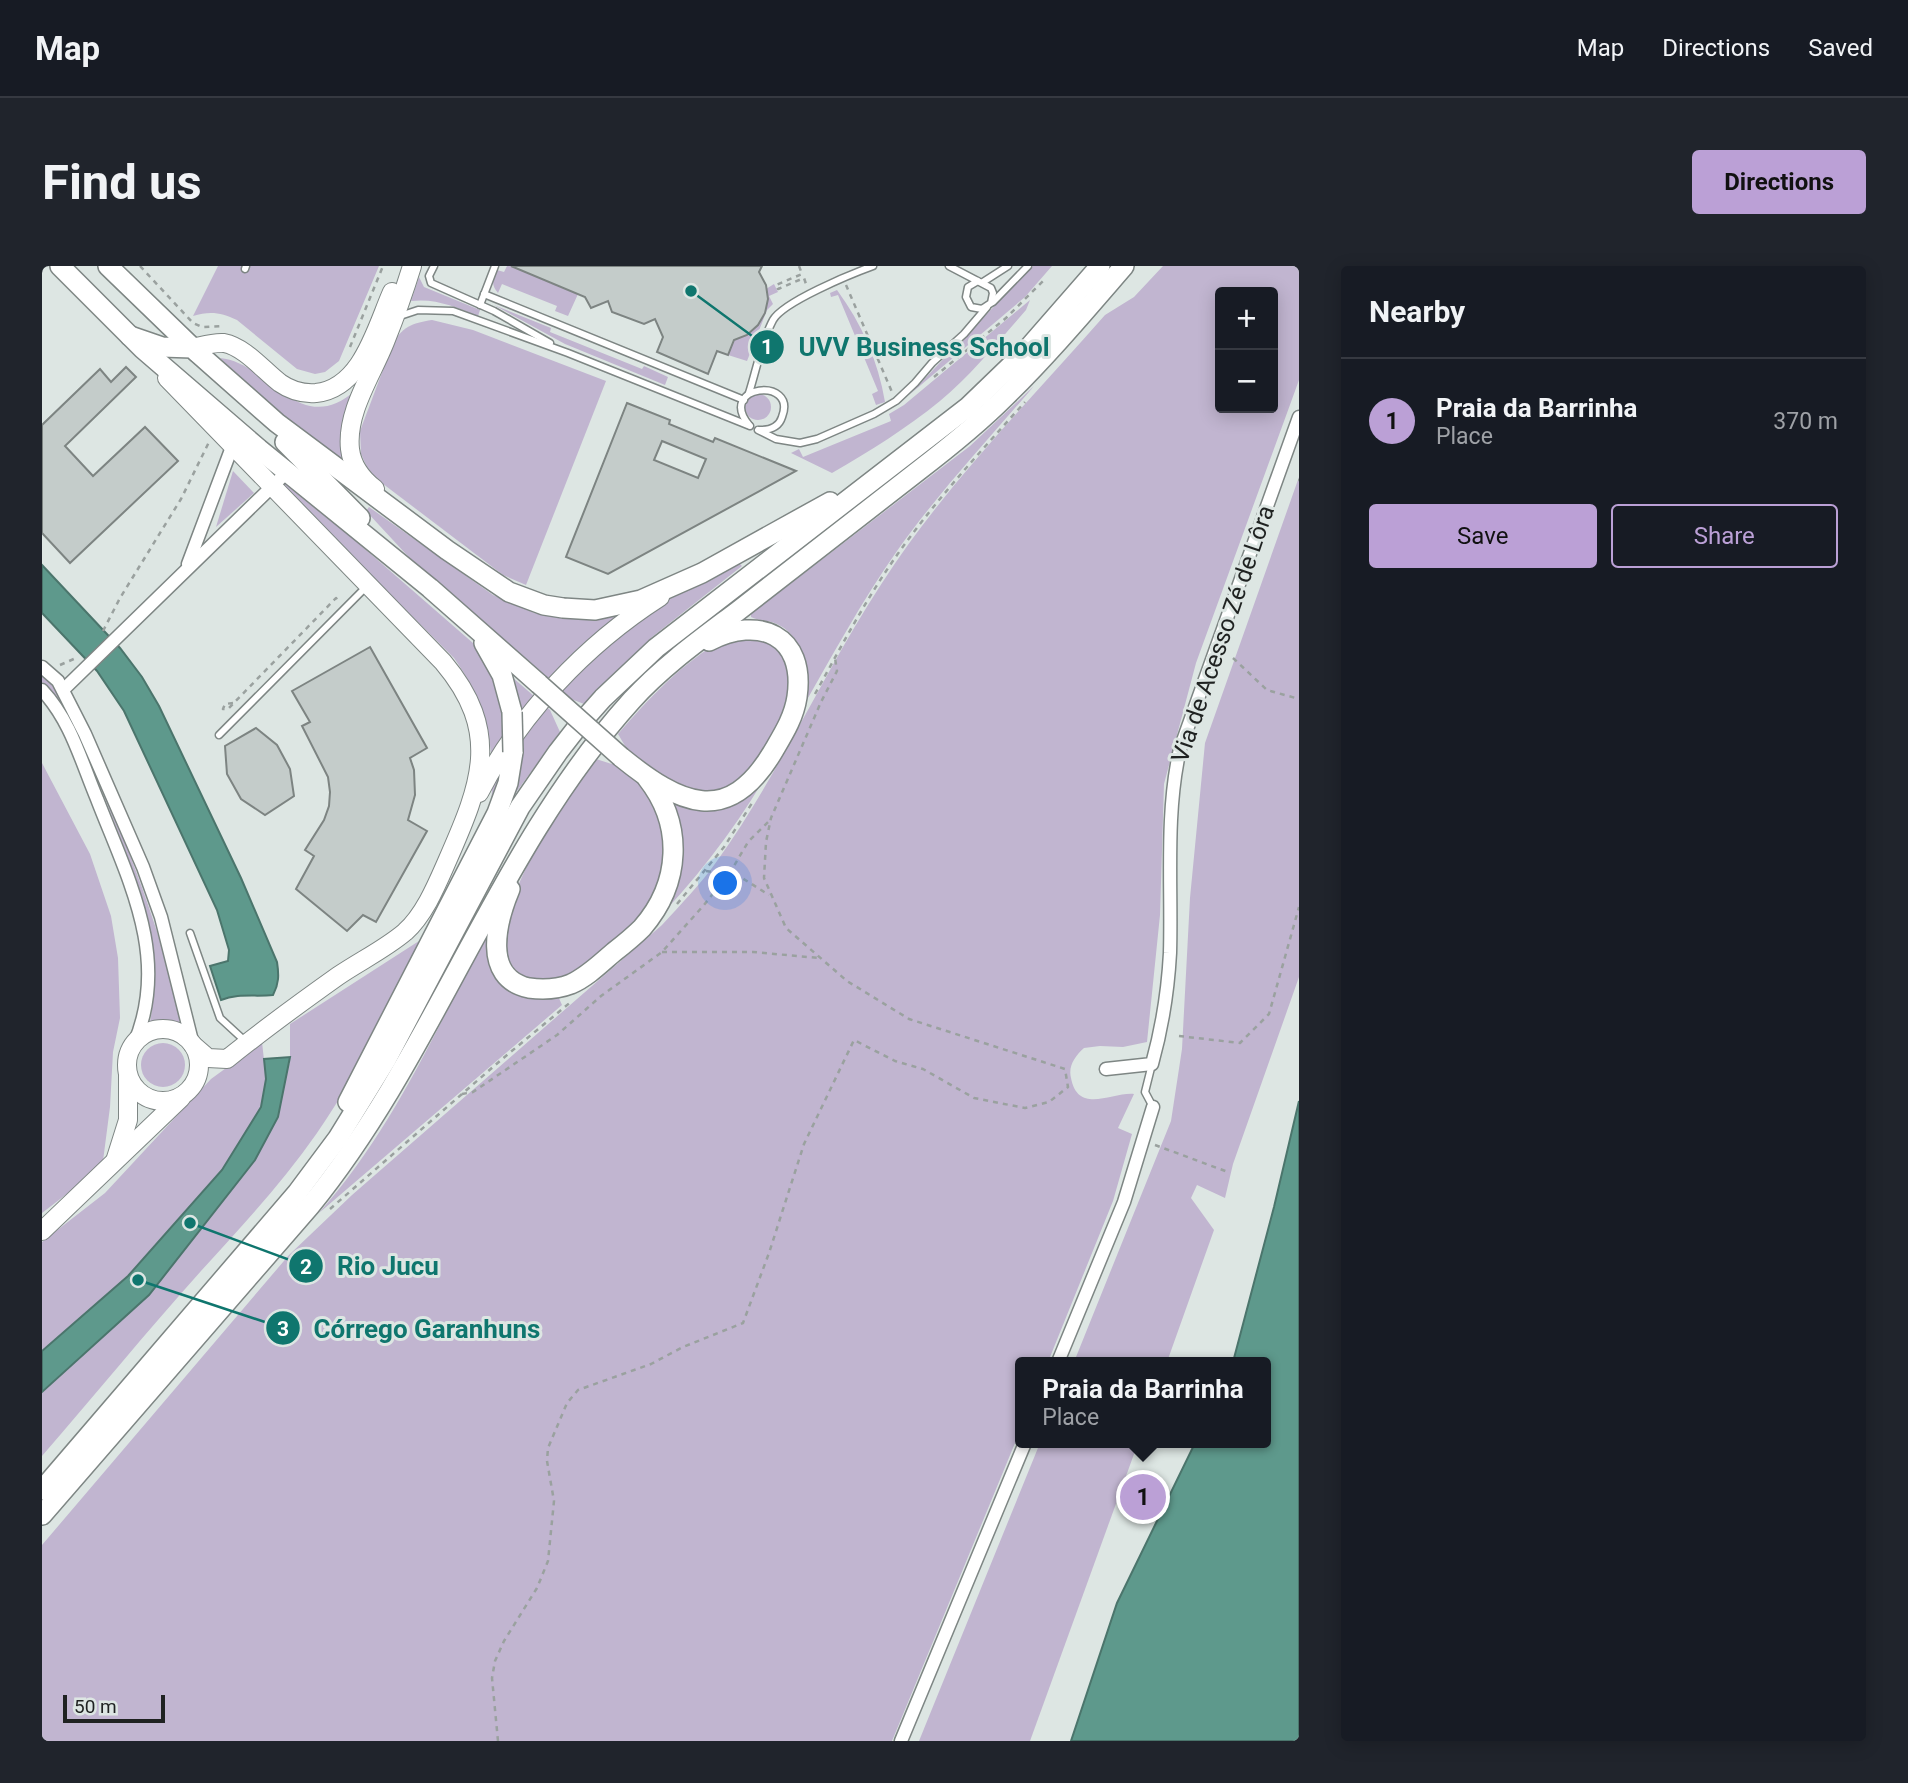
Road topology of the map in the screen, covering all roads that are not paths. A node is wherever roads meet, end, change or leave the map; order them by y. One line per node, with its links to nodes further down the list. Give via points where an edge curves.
1 (60, 266): 18 (main road)
2 (108, 266): 19 (main road)
3 (403, 266): 19 (main road, via 365,354 342,384 328,391 298,392 224,343)
4 (412, 266): 17 (main road)
5 (434, 266): 15 (lane, via 431,283)
6 (495, 266): 14 (lane)
7 (873, 266): 21 (lane, via 793,302 774,318)
8 (949, 266): 13 (lane)
9 (1007, 266): 13 (lane)
10 (1028, 266): 16 (lane)
11 (1100, 266): 26 (main road, via 993,384)
12 (1124, 266): 34 (main road, via 1059,341 979,421)
13 (981, 282): 16 (lane, via 993,293); 16 (lane, via 968,287 967,303 976,309)
14 (484, 294): 15 (lane); 22 (lane)
15 (480, 305): 20 (lane)
16 (989, 305): 21 (lane, via 896,401 817,439 800,443 758,430 776,426 784,409 776,393 757,389)
17 (393, 320): 20 (lane, via 418,310 453,311); 28 (main road, via 354,417 353,461 368,484)
18 (137, 342): 19 (main road); 24 (main road); 25 (main road)
19 (192, 348): 28 (main road, via 277,424); 32 (main road)
20 (568, 353): 22 (lane, via 750,426 744,419)
21 (750, 393): 22 (lane)
22 (744, 400)
23 (1299, 417): 46 (street, Via de Acesso Zé de Lôra, via 1180,749 1172,800 1169,971)
24 (232, 447): 27 (main road); 29 (street)
25 (287, 472): 27 (street); 32 (main road)
26 (886, 472): 30 (main road); 52 (main road, via 656,648 579,725 520,807 371,1087 318,1166)
27 (271, 488): 29 (street); 31 (main road)
28 (447, 551): 30 (main road, via 509,592 563,608 618,606)
29 (187, 567): 37 (street)
30 (677, 585): 40 (main road, via 609,635 555,686 504,752)
31 (367, 586): 38 (lane); 40 (main road, via 433,651 467,696 478,726 481,755)
32 (430, 588): 33 (main road)
33 (469, 622): 39 (main road, bridge); 52 (main road, bridge, via 495,661 507,690 513,752 508,783 497,813 322,1152)
34 (668, 665): 39 (main road, via 721,636 740,630 766,631 792,653 798,670 797,699 788,726 763,769 738,792 718,800 692,799); 41 (main road, via 599,739)
35 (42, 667): 37 (street)
36 (42, 690): 44 (street, via 78,748 138,907 148,983 145,1012)
37 (63, 690): 45 (street, via 100,763 154,895)
38 (219, 735)
39 (647, 778): 41 (main road, via 663,800 674,839 665,893 639,930 591,972 572,983 542,989 508,977 496,954 506,900)
40 (467, 816): 43 (main road, via 435,887 403,933)
41 (539, 825): 57 (main road, via 502,884 402,1071 350,1153 310,1206)
42 (190, 933): 43 (lane, via 220,1018)
43 (246, 1042): 45 (main road, via 227,1059 208,1058)
44 (134, 1044): 45 (main road, via 158,1029 178,1032); 48 (main road)
45 (193, 1045): 49 (main road, via 199,1063)
46 (1152, 1064): 47 (street); 50 (lane, via 1145,1092)
47 (1106, 1069)
48 (127, 1072): 49 (main road, via 136,1089 153,1100 172,1100); 51 (main road, via 128,1119)
49 (189, 1090): 51 (main road)
50 (1153, 1107): 54 (street, via 1124,1202)
51 (113, 1165): 53 (main road)
52 (275, 1217): 56 (main road)
53 (42, 1231)
54 (1060, 1357)
55 (1023, 1448): 58 (street)
56 (42, 1490)
57 (42, 1515)
58 (901, 1741)

